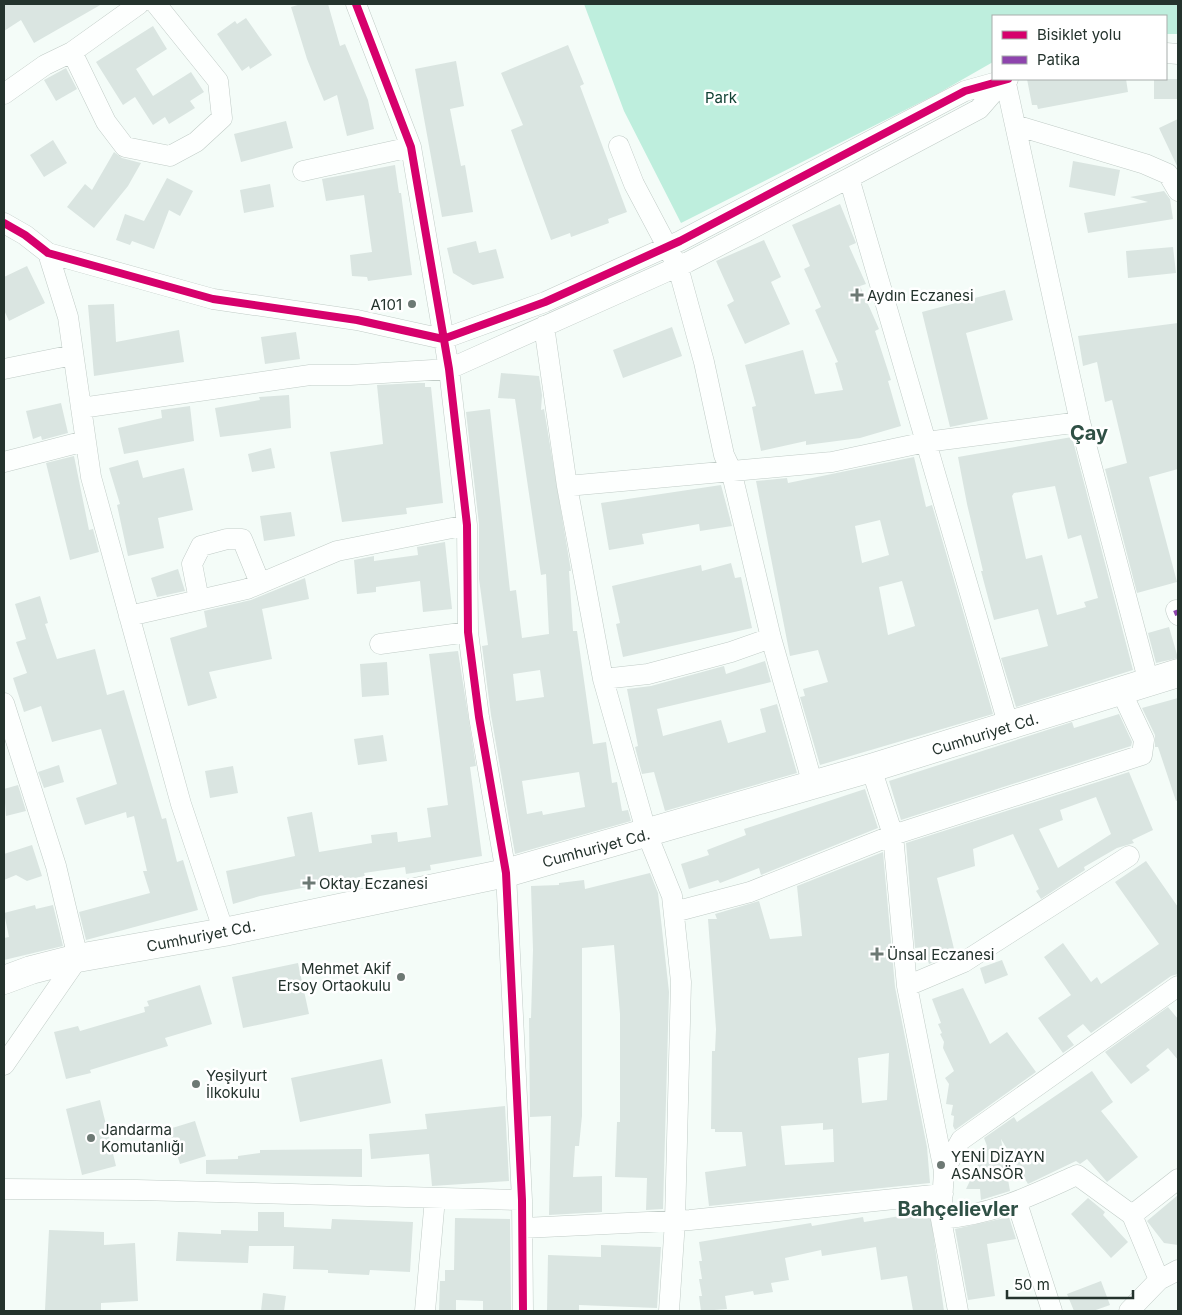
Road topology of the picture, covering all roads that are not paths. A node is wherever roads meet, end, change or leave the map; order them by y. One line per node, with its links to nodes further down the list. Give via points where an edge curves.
1 (139, 4): 4 (street)
2 (156, 4): 4 (street, via 218,80 222,118 196,142 170,156 126,147 106,122)
3 (356, 4): 11 (street)
4 (72, 52): 8 (street, via 45,65)
5 (1004, 80): 16 (street, via 965,91)
6 (1006, 80): 13 (street, via 979,109)
7 (1007, 80): 9 (street)
8 (4, 94)
9 (1016, 125): 14 (street, via 1144,164 1168,174); 25 (street)
10 (619, 146): 16 (street, via 634,184)
11 (411, 147): 12 (street); 20 (street)
12 (303, 171)
13 (849, 178): 18 (street); 27 (street)
14 (1178, 192)
15 (4, 223): 17 (street)
16 (668, 246): 18 (street); 20 (street, via 545,302)
17 (48, 253): 20 (street, via 213,299 357,320); 21 (street, via 68,317)
18 (678, 267): 19 (street); 29 (street, via 704,362 724,455)
19 (544, 326): 23 (street); 30 (street)
20 (443, 339): 23 (street)
21 (73, 355): 22 (street); 24 (street)
22 (4, 369)
23 (449, 370): 24 (street, via 310,374); 31 (street)
24 (81, 408): 26 (street)
25 (1080, 422): 27 (street); 40 (street)
26 (85, 441): 28 (street); 34 (street)
27 (926, 442): 29 (street, via 832,462); 43 (street)
28 (4, 462)
29 (731, 470): 30 (street); 36 (street)
30 (567, 486): 39 (street)
31 (467, 525): 32 (street, via 337,551); 35 (street)
32 (260, 583): 33 (street); 33 (street, via 242,540 201,546 192,564)
33 (198, 600): 34 (street)
34 (130, 616): 51 (street, via 181,804)
35 (468, 632): 37 (street); 49 (street)
36 (771, 638): 39 (street, via 648,674); 45 (street)
37 (380, 644)
38 (1178, 673): 40 (main road, Cumhuriyet Cd.)
39 (603, 679): 46 (street)
40 (1149, 682): 41 (main road, Cumhuriyet Cd.)
41 (1121, 691): 43 (main road, Cumhuriyet Cd.); 47 (street, via 1144,740 1142,755)
42 (4, 703): 52 (street, via 56,866)
43 (1009, 727): 44 (main road, Cumhuriyet Cd.)
44 (871, 768): 45 (main road, Cumhuriyet Cd.); 47 (street)
45 (814, 785): 46 (main road, Cumhuriyet Cd.)
46 (647, 834): 49 (main road, Cumhuriyet Cd.); 50 (street, via 672,896)
47 (893, 836): 50 (street, via 750,892); 54 (street)
48 (1129, 856): 54 (street, via 964,962)
49 (506, 873): 51 (main road, Cumhuriyet Cd.); 62 (street)
50 (674, 912): 66 (street, via 681,982)
51 (224, 932): 52 (main road, Cumhuriyet Cd.)
52 (78, 958): 53 (main road, Cumhuriyet Cd.); 56 (street)
53 (4, 980)
54 (907, 986): 57 (street)
55 (1178, 986): 57 (street, via 961,1140)
56 (4, 1065)
57 (944, 1171): 60 (street)
58 (1178, 1179): 64 (street)
59 (4, 1189): 61 (street)
60 (942, 1194): 65 (street); 66 (street)
61 (435, 1198): 62 (street); 70 (street)
62 (522, 1200): 67 (street)
63 (1017, 1203): 64 (street, via 1077,1175); 65 (street, via 974,1216); 74 (street)
64 (1132, 1215): 69 (street)
65 (941, 1219): 73 (street)
66 (675, 1221): 67 (street); 72 (street)
67 (523, 1228): 71 (street)
68 (1178, 1270): 69 (street)
69 (1159, 1280): 75 (street)
70 (425, 1311)
71 (523, 1311)
72 (669, 1311)
73 (958, 1311)
74 (1052, 1311)
75 (1132, 1311)

